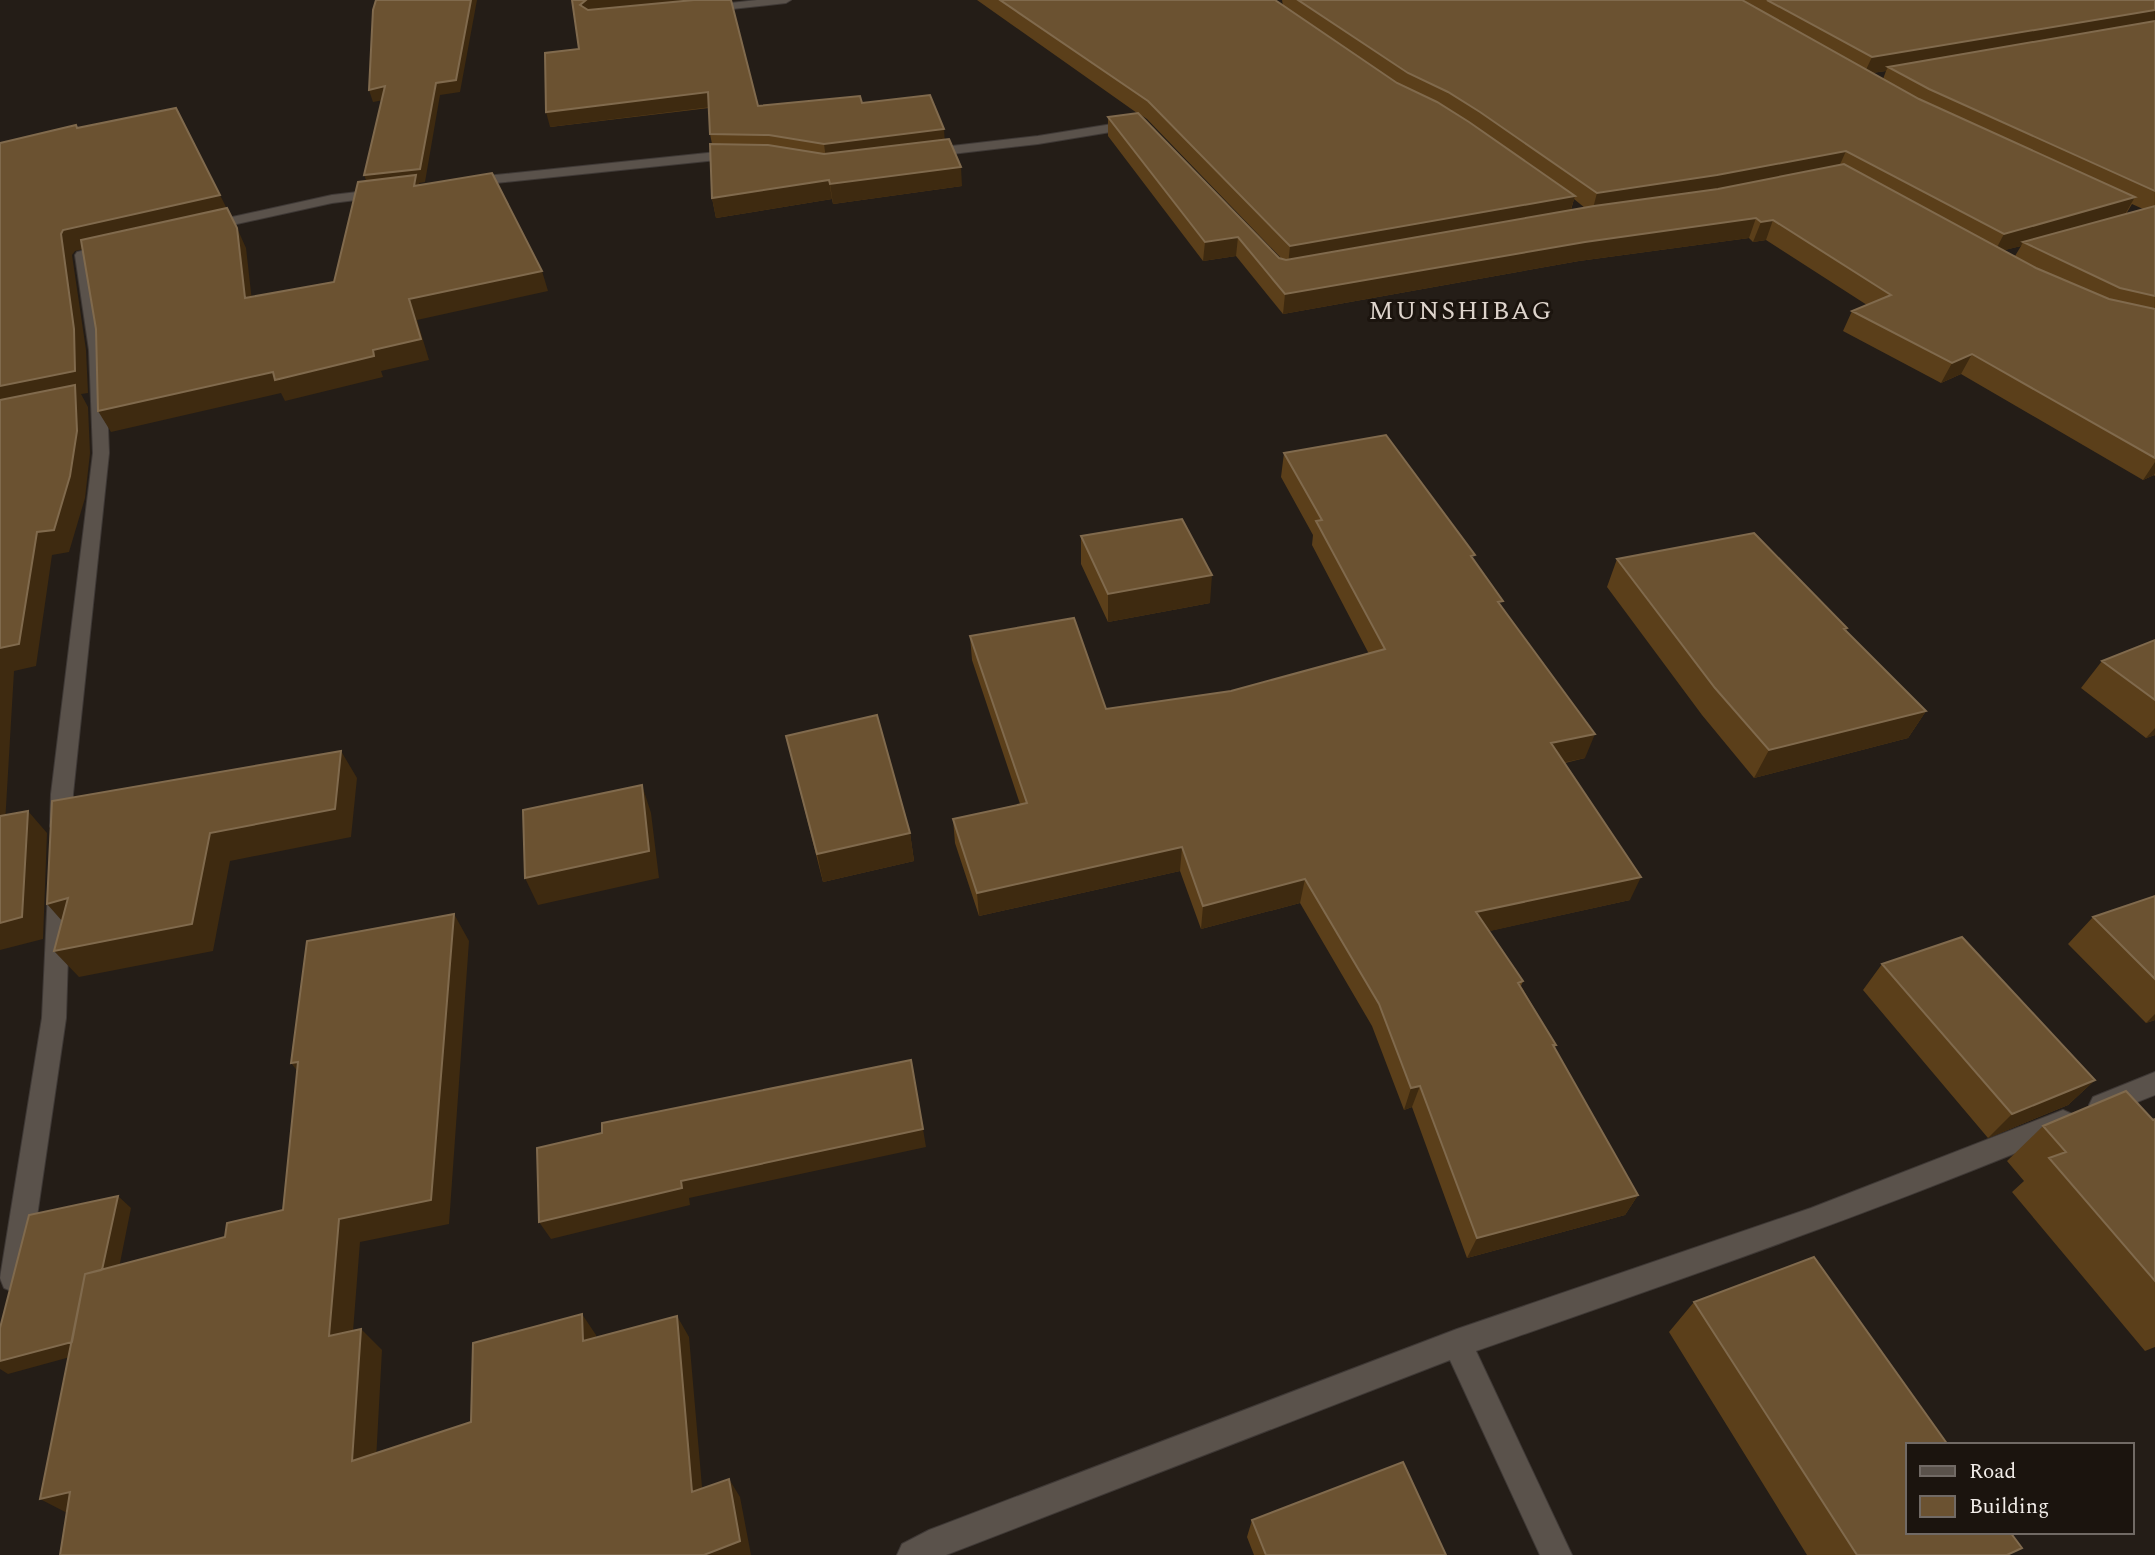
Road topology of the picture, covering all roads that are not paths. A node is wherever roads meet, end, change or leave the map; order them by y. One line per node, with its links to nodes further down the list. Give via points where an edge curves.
1 (786, 0): 2 (street)
2 (698, 9)
3 (1149, 131): 4 (street, via 1141,124)
4 (912, 154)
5 (757, 157): 6 (street, via 717,156)
6 (450, 184)
7 (397, 191): 8 (street, via 332,199)
8 (186, 231)
9 (121, 246): 10 (street, via 82,255 97,350 93,399 101,453)
10 (60, 847)
11 (59, 873): 13 (street, via 54,1018)
12 (2155, 1083): 14 (street, via 1823,1216)
13 (11, 1295)
14 (1457, 1343): 15 (street); 16 (street)
15 (913, 1555)
16 (1556, 1555)

